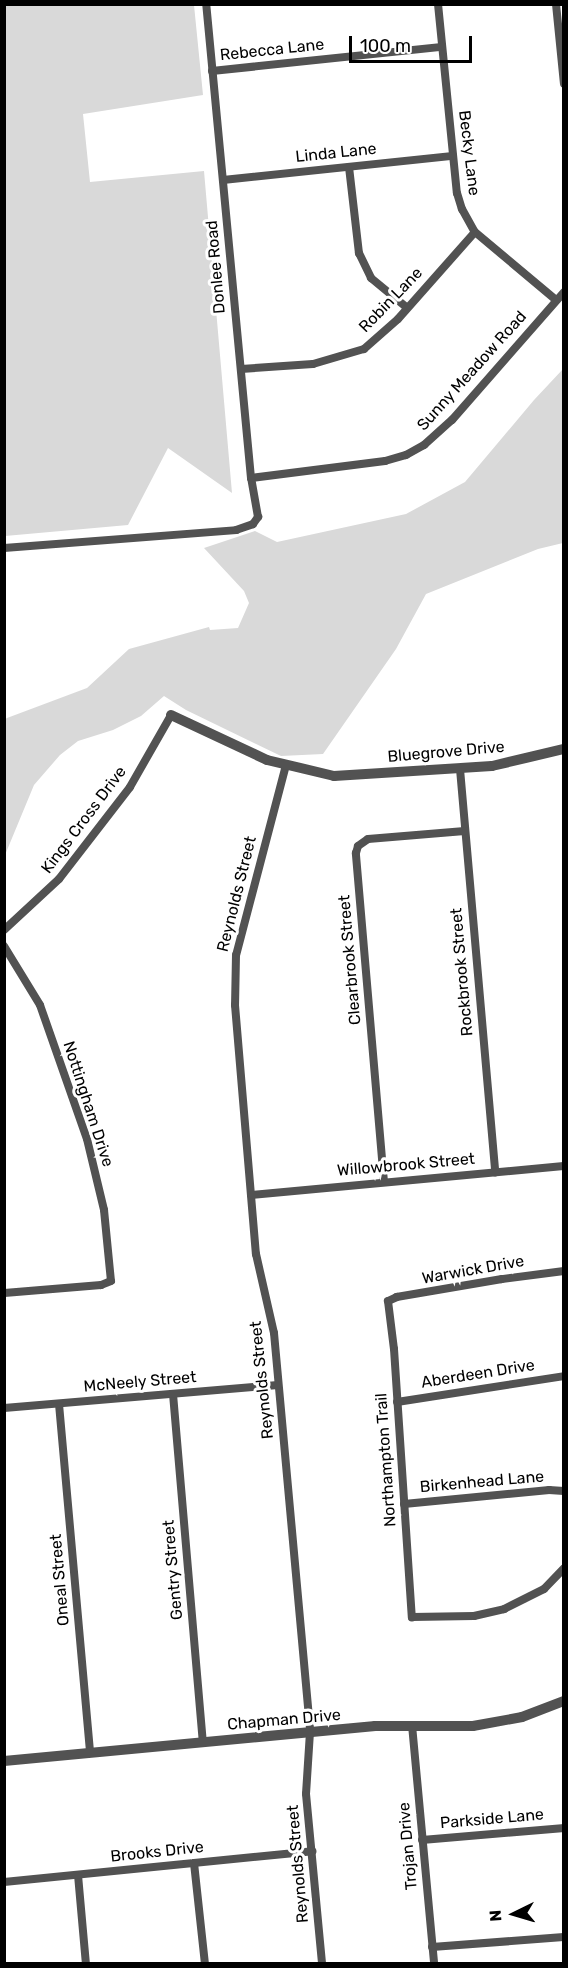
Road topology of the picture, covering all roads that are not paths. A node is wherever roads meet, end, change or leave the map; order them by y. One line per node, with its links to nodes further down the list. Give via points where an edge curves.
1 (206, 4): 5 (street, Donlee Road)
2 (438, 4): 4 (street, Becky Lane)
3 (556, 4): 6 (street)
4 (442, 47): 5 (street, Rebecca Lane); 7 (street, Becky Lane)
5 (212, 71): 9 (street, Donlee Road)
6 (564, 84)
7 (453, 156): 8 (street, Linda Lane); 10 (street, Becky Lane, via 458,199)
8 (349, 167): 9 (street, Linda Lane); 13 (street, via 359,253 372,278)
9 (223, 180): 14 (street, Donlee Road)
10 (475, 232): 12 (street, Becky Lane); 13 (street, Robin Lane)
11 (564, 292): 12 (street, Sunny Meadow Road)
12 (556, 300): 15 (street, Sunny Meadow Road, via 452,420 424,445 385,461)
13 (406, 307): 14 (street, Robin Lane, via 377,339 348,356 313,364)
14 (241, 369): 15 (street, Donlee Road)
15 (251, 478): 16 (street, Donlee Road, via 258,517 253,524 236,530)
16 (4, 548)
17 (171, 715): 19 (street, Bluegrove Drive); 22 (street, Kings Cross Drive, via 130,787 59,879)
18 (564, 749): 20 (street, Bluegrove Drive, via 492,766)
19 (286, 765): 20 (street, Bluegrove Drive, via 334,776); 27 (street, Reynolds Street, via 234,974)
20 (460, 769): 21 (street, Rockbrook Street)
21 (465, 831): 25 (street, Rockbrook Street); 26 (street, Clearbrook Street, via 368,839 358,846 356,853)
22 (4, 930)
23 (4, 946): 29 (street, Nottingham Drive, via 40,1005 87,1139 104,1210 111,1281)
24 (564, 1166): 25 (street, Willowbrook Street)
25 (495, 1172): 26 (street, Willowbrook Street)
26 (384, 1182): 27 (street, Willowbrook Street)
27 (251, 1195): 32 (street, Reynolds Street, via 256,1254 274,1333)
28 (564, 1272): 30 (street, Warwick Drive, via 502,1279)
29 (4, 1293)
30 (388, 1301): 34 (street, Northampton Trail)
31 (564, 1376): 34 (street, Aberdeen Drive)
32 (278, 1385): 33 (street, McNeely Street); 42 (street, Reynolds Street)
33 (173, 1394): 35 (street, McNeely Street); 43 (street, Gentry Street)
34 (397, 1402): 38 (street, Northampton Trail)
35 (59, 1404): 36 (street, McNeely Street); 44 (street, Oneal Street)
36 (4, 1408)
37 (564, 1491): 38 (street, Birkenhead Lane)
38 (404, 1504): 39 (street, Northampton Trail, via 412,1617 474,1616 504,1609 544,1589)
39 (564, 1568)
40 (564, 1701): 41 (street, Chapman Drive, via 501,1722 473,1726)
41 (412, 1725): 42 (street, Chapman Drive); 47 (street, Trojan Drive)
42 (310, 1732): 43 (street, Chapman Drive); 48 (street, Reynolds Street, via 306,1794)
43 (203, 1742): 44 (street, Chapman Drive)
44 (90, 1753): 45 (street, Chapman Drive)
45 (4, 1761)
46 (564, 1828): 47 (street, Parkside Lane)
47 (422, 1840): 53 (street, Trojan Drive)
48 (312, 1851): 49 (street, Brooks Drive); 56 (street, Reynolds Street)
49 (194, 1863): 50 (street, Brooks Drive); 55 (street)
50 (78, 1875): 51 (street, Brooks Drive); 54 (street)
51 (4, 1882)
52 (564, 1937): 53 (street)
53 (432, 1947): 57 (street, Trojan Drive)
54 (86, 1964)
55 (205, 1964)
56 (322, 1964)
57 (434, 1964)

